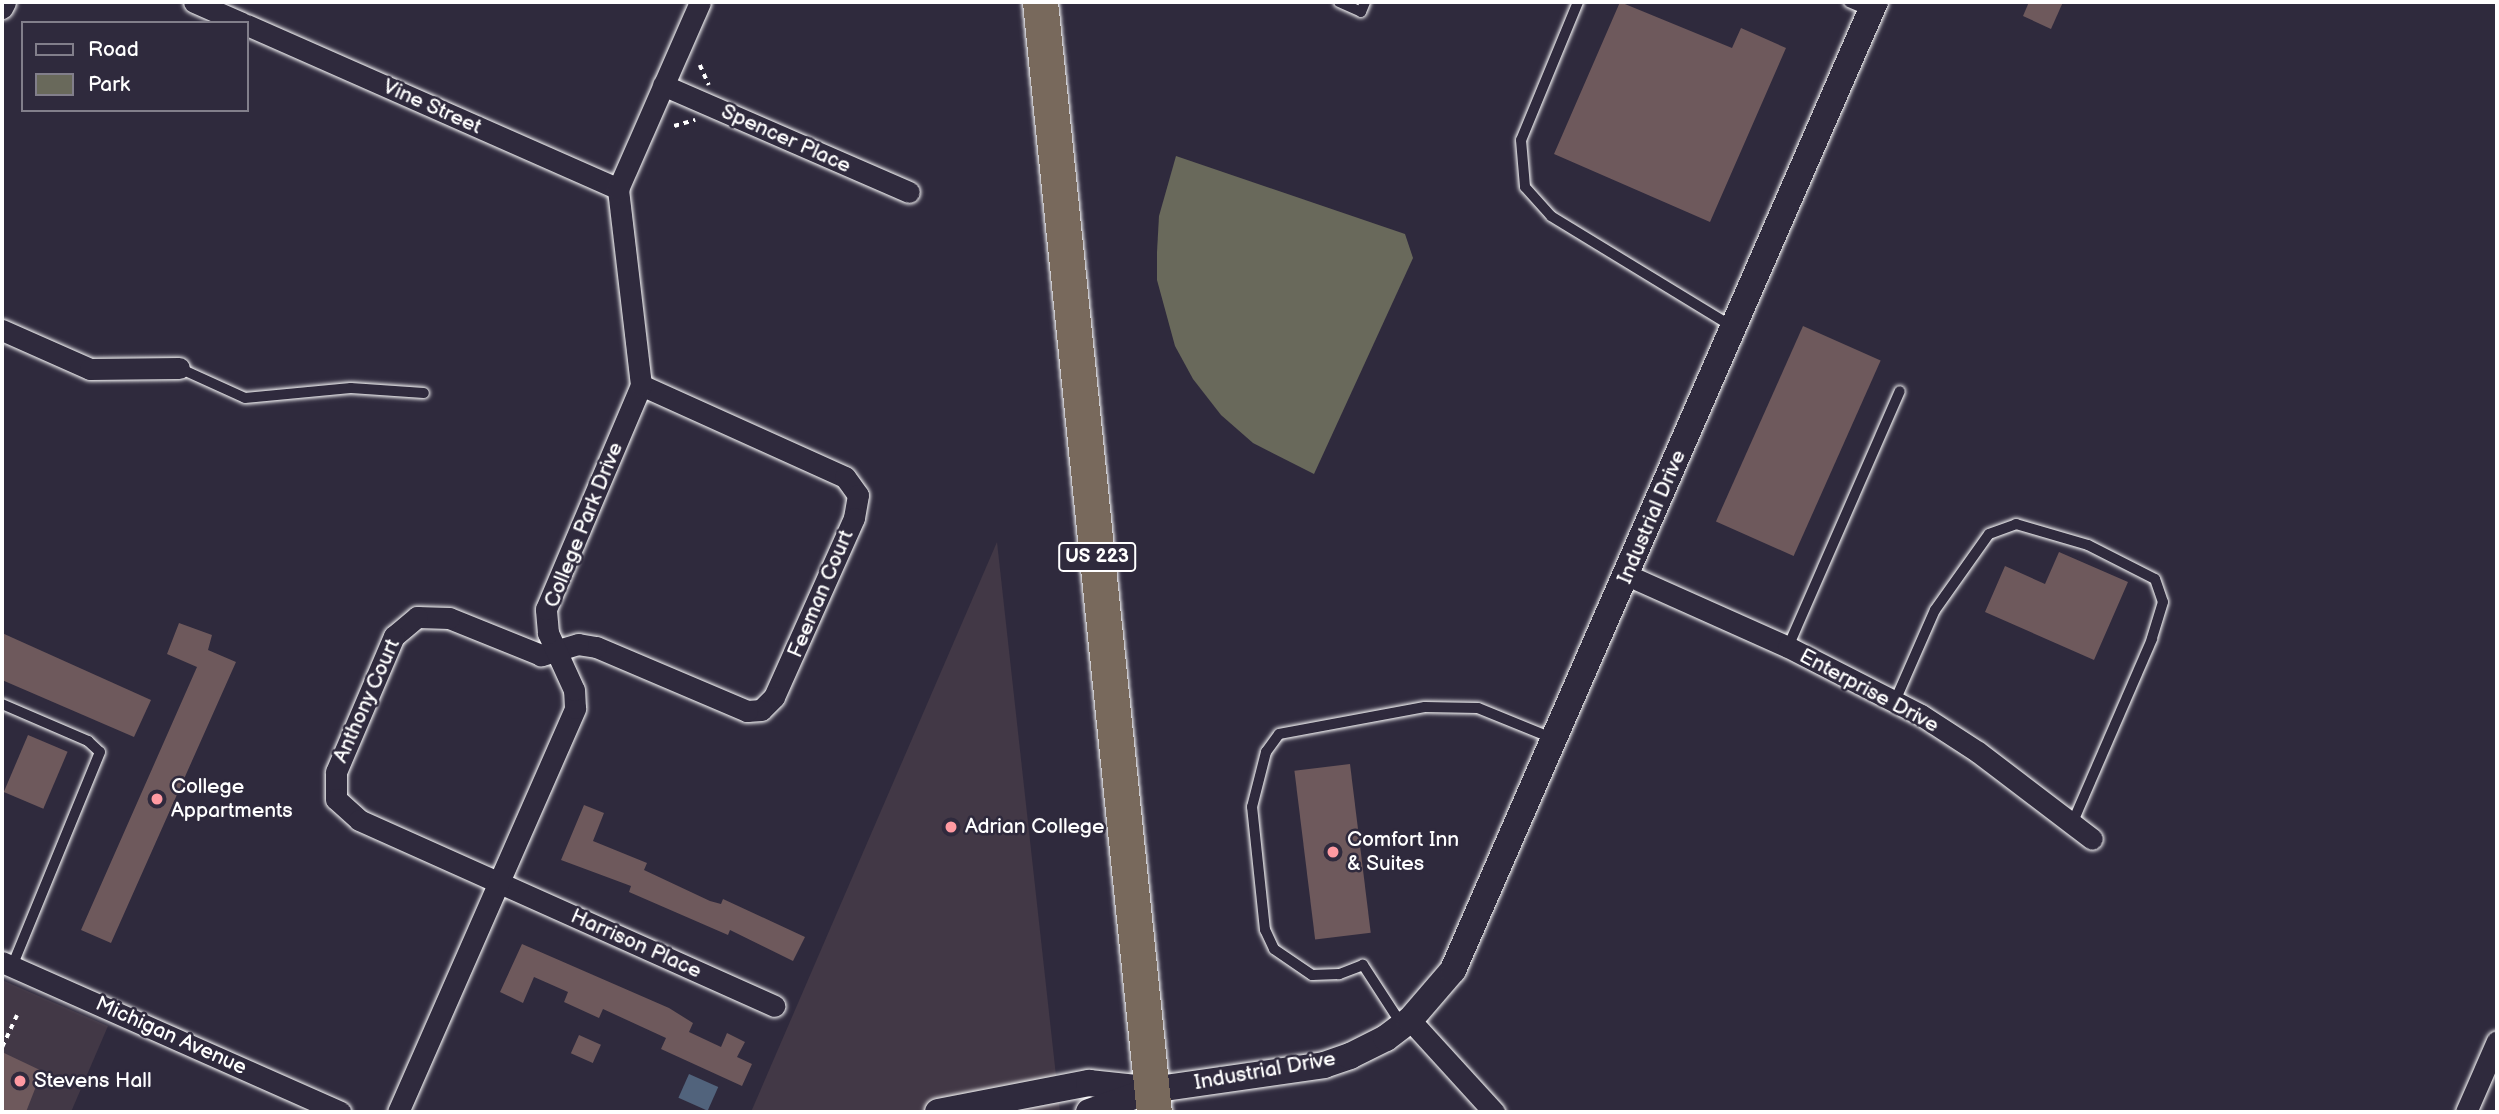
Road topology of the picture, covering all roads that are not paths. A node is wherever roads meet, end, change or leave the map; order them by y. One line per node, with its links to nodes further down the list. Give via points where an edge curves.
1 (5, 2): 9 (street)
2 (194, 2): 10 (street)
3 (700, 2): 12 (street)
4 (1040, 2): 34 (highway, US 223)
5 (1339, 2): 6 (lane, via 1361,12)
6 (1366, 2)
7 (1577, 2): 15 (lane, via 1521,140 1524,187 1551,216)
8 (1865, 5): 15 (street, Industrial Drive)
9 (2, 8)
10 (237, 21)
11 (248, 25): 13 (street, Vine Street)
12 (663, 85): 13 (street); 14 (street, Spencer Place)
13 (618, 189): 18 (street, College Park Drive)
14 (909, 192)
15 (1734, 327): 21 (street, Industrial Drive)
16 (2, 330): 17 (street, via 90,369)
17 (179, 368): 20 (lane, via 245,398 351,388)
18 (641, 386): 23 (street, College Park Drive, via 545,609); 23 (street, Feeman Court, via 845,477 858,495 854,518 784,678 761,710 728,706 596,647 578,644)
19 (1900, 391): 22 (lane)
20 (424, 393)
21 (1627, 575): 22 (street, Enterprise Drive); 26 (street, Industrial Drive)
22 (1788, 647): 24 (street, Enterprise Drive)
23 (556, 650): 29 (street, College Park Drive, via 570,676 575,708); 29 (street, Anthony Court, via 541,655 449,618 417,617 403,625 336,772 336,799 359,821)
24 (1895, 701): 27 (street, Enterprise Drive, via 1978,752); 27 (lane, via 1936,610 1989,534 2016,524 2088,545 2155,579 2163,603 2152,639)
25 (2, 704): 30 (lane, via 88,741 100,752)
26 (1555, 740): 32 (street, Industrial Drive, via 1453,971); 32 (lane, via 1478,708 1425,707 1279,734 1266,752 1252,807 1265,930 1274,949 1312,975 1339,974 1363,965)
27 (2072, 824): 28 (street, Enterprise Drive)
28 (2092, 839)
29 (499, 882): 31 (street, Harrison Place); 36 (street, College Park Drive)
30 (7, 964): 35 (street, Michigan Avenue)
31 (774, 1006)
32 (1406, 1022): 34 (street, Industrial Drive, via 1386,1038 1324,1065); 39 (street)
33 (2497, 1041): 40 (street)
34 (1153, 1101): 37 (street, via 1089,1083); 38 (street)
35 (340, 1112)
36 (398, 1112)
37 (938, 1112)
38 (1089, 1112)
39 (1494, 1112)
40 (2466, 1112)

